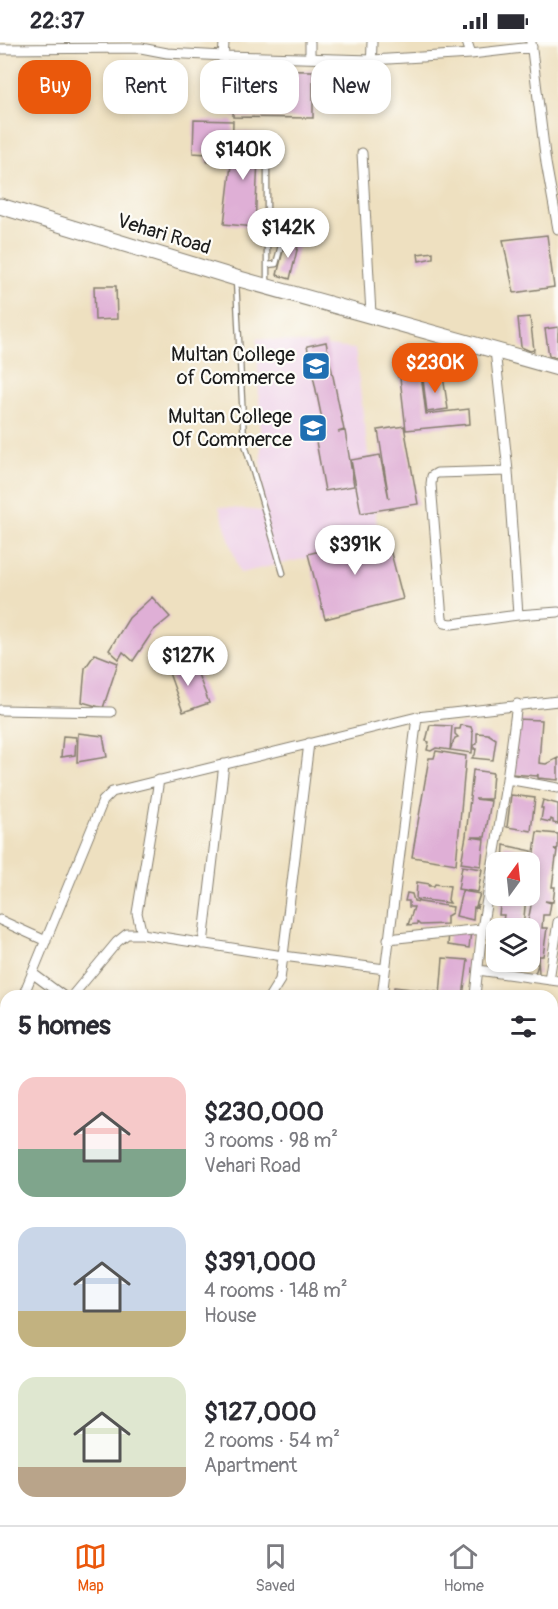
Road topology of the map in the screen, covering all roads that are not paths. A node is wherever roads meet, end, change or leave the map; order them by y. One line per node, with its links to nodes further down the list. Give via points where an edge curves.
1 (224, 42): 8 (street)
2 (310, 42): 9 (street)
3 (372, 42): 11 (street)
4 (467, 42): 7 (street)
5 (531, 44): 7 (street); 14 (street)
6 (0, 49): 8 (street, via 141,48)
7 (471, 54): 11 (street)
8 (224, 56): 9 (street); 10 (street)
9 (310, 58): 11 (street)
10 (224, 60)
11 (372, 60)
12 (267, 150): 18 (lane)
13 (362, 153): 21 (street)
14 (554, 187): 16 (street)
15 (0, 206): 19 (main road, Vehari Road)
16 (558, 229)
17 (283, 238): 18 (lane, via 276,264)
18 (267, 265): 20 (lane)
19 (236, 278): 20 (main road, Vehari Road); 25 (lane, via 244,441)
20 (267, 286): 21 (main road, Vehari Road)
21 (371, 314): 22 (main road, Vehari Road)
22 (495, 350): 23 (main road, Vehari Road); 24 (street)
23 (558, 368)
24 (508, 471): 27 (street); 27 (street, via 437,473 430,484 442,619 452,624)
25 (284, 573)
26 (558, 612): 27 (street)
27 (518, 615)
28 (558, 701): 29 (street)
29 (517, 704): 32 (street); 35 (street)
30 (0, 710): 31 (street)
31 (111, 712)
32 (417, 717): 33 (street); 43 (street)
33 (309, 743): 34 (street); 46 (street)
34 (224, 764): 36 (street); 45 (street)
35 (507, 779): 37 (street); 40 (street)
36 (159, 780): 41 (street, via 137,913); 44 (street, via 112,792 103,801)
37 (558, 788)
38 (0, 920): 44 (street)
39 (558, 922): 42 (street)
40 (482, 929): 43 (street); 48 (street)
41 (142, 934): 45 (street); 53 (street, via 127,934 117,942)
42 (557, 934): 50 (street)
43 (388, 939): 47 (street)
44 (46, 941): 49 (street)
45 (203, 944): 46 (street)
46 (283, 956): 47 (street); 54 (street, via 280,980)
47 (385, 969): 55 (street)
48 (478, 970): 50 (street); 56 (street)
49 (32, 973): 51 (street); 52 (street)
50 (553, 981)
51 (25, 990)
52 (55, 990)
53 (77, 990)
54 (274, 990)
55 (383, 990)
56 (476, 990)

